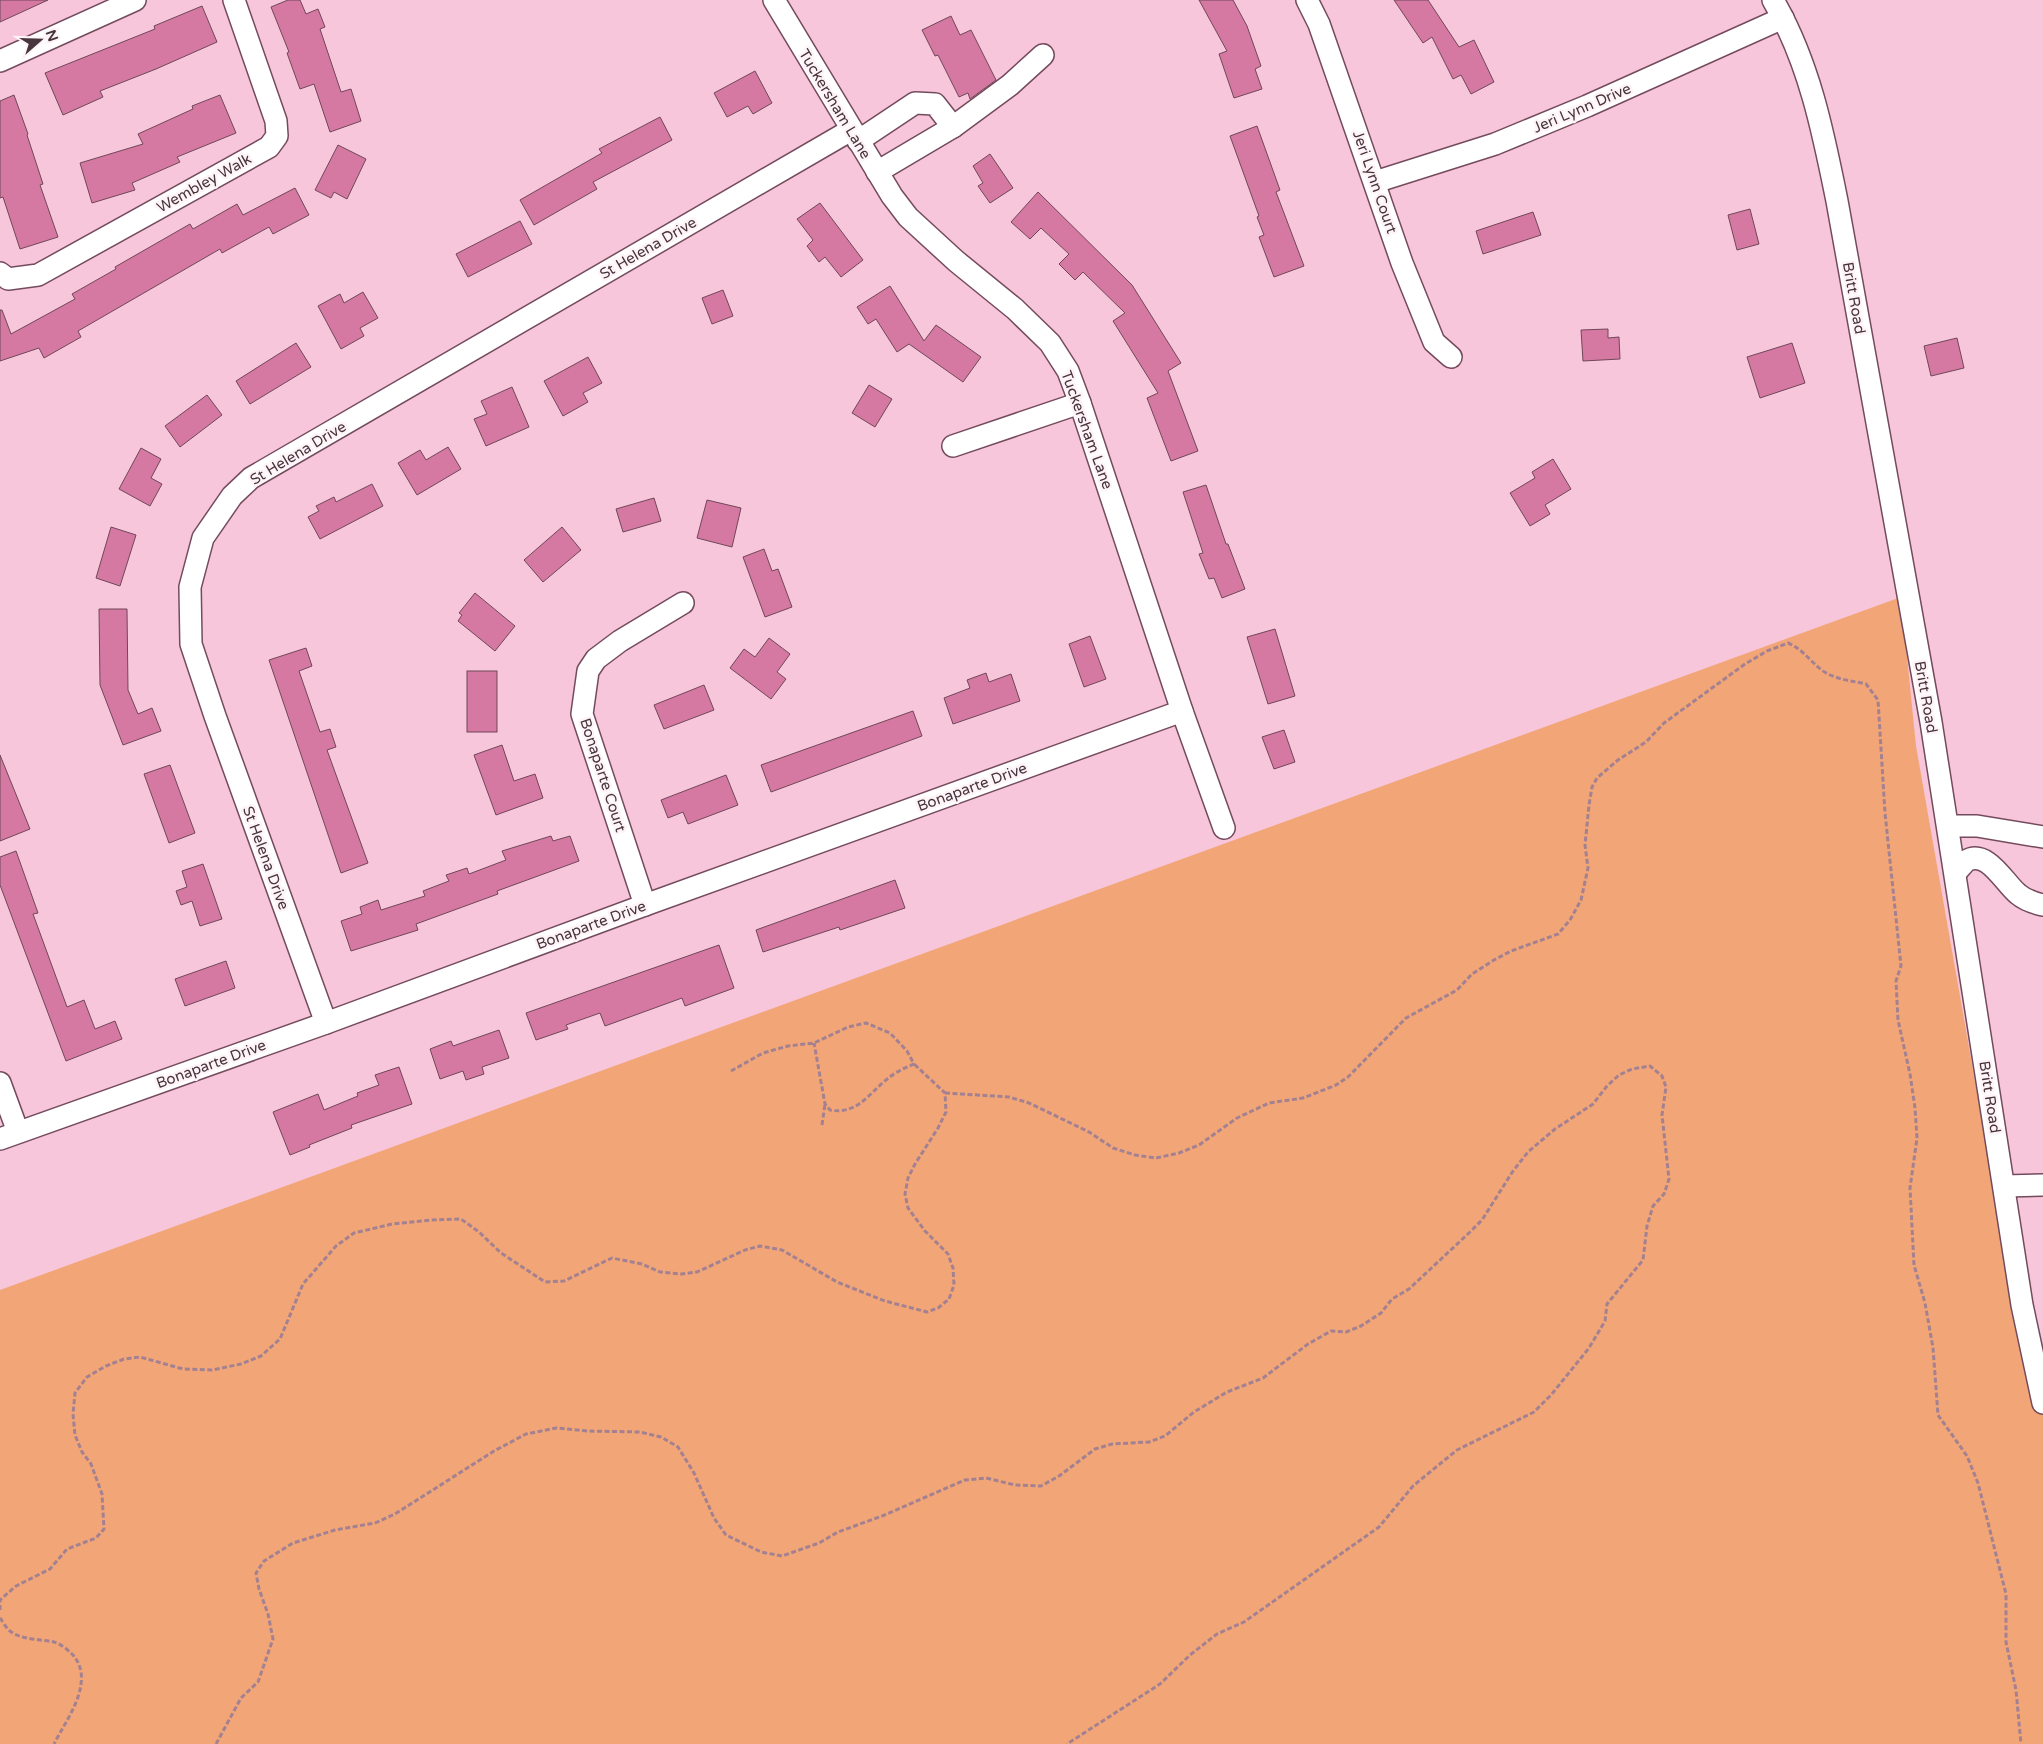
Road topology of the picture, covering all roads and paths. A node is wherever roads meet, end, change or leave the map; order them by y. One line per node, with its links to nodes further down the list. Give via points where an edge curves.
1 (135, 0): 7 (street)
2 (234, 0): 12 (street, Wembley Walk, via 276,121 276,136 268,147 38,275 8,279)
3 (774, 0): 9 (street, Tuckersham Lane)
4 (1307, 0): 11 (street, Jeri Lynn Court, via 1319,24)
5 (1778, 9): 11 (street, Jeri Lynn Drive, via 1596,103 1495,144); 18 (street, Britt Road, via 1800,59 1822,125)
6 (1043, 55): 8 (street, via 1010,85)
7 (0, 61)
8 (953, 126): 9 (street, St Helena Drive, via 935,104 915,103); 10 (street)
9 (854, 136): 10 (street, Tuckersham Lane); 24 (street, St Helena Drive, via 251,478 232,496 203,538 190,587 192,644)
10 (877, 172): 14 (street, Tuckersham Lane, via 908,217 1050,343 1068,371)
11 (1375, 182): 13 (street, Jeri Lynn Court, via 1402,263 1434,342)
12 (0, 273)
13 (1451, 357)
14 (1080, 403): 15 (street); 17 (street, Tuckersham Lane)
15 (953, 446)
16 (683, 603): 22 (street, Bonaparte Court, via 596,659 588,671 582,714)
17 (1182, 711): 19 (street, Tuckersham Lane); 22 (street, Bonaparte Drive)
18 (1948, 826): 20 (street, via 1977,826); 21 (street, Britt Road)
19 (1224, 828)
20 (2043, 837)
21 (1956, 872): 23 (street, via 1966,861 1976,858 1985,861 2018,894); 34 (street, Britt Road)
22 (645, 905): 24 (street, Bonaparte Drive)
23 (2043, 905)
24 (326, 1023): 32 (street, Bonaparte Drive)
25 (814, 1043): 26 (path, via 848,1027 866,1023 890,1033); 27 (path, via 763,1053); 30 (path)
26 (914, 1064): 29 (path); 30 (path, via 886,1081 852,1109 835,1111)
27 (731, 1071)
28 (0, 1083): 32 (street)
29 (945, 1093): 36 (path, via 946,1112 911,1171 905,1194 908,1208 948,1254 953,1268 954,1285 949,1299 938,1308 927,1312 885,1301 837,1282 782,1250 760,1246 697,1272 660,1272 642,1264 612,1258 564,1281 545,1282 501,1253 461,1219 392,1224 354,1233 336,1246 303,1284 280,1339 261,1356 212,1370 183,1369 140,1357 124,1359 87,1377 75,1393 72,1414 75,1435 102,1494 104,1529 96,1538 67,1549 50,1569 16,1586 0,1600); 41 (path, via 1009,1097 1029,1103 1089,1132 1113,1148 1156,1158 1199,1145 1237,1118 1269,1104 1303,1098 1336,1085 1348,1077 1406,1018 1458,990 1472,974 1494,960 1558,934 1580,900 1588,868 1585,845 1592,787 1606,769 1646,742 1664,723 1745,664 1767,651 1788,644 1797,647 1826,673 1866,684 1878,700 1885,813 1902,966 1896,981 1898,1020 1915,1108 1917,1138 1910,1188 1914,1265 1933,1348 1938,1415 1967,1456 1978,1483 2006,1594 2006,1642 2016,1690)
30 (825, 1104): 31 (path)
31 (822, 1124)
32 (9, 1136)
33 (2043, 1185): 34 (street)
34 (2004, 1186): 35 (street, Britt Road, via 2022,1305)
35 (2043, 1403)
36 (0, 1610)
37 (0, 1618): 38 (path, via 10,1631 33,1640 55,1643 76,1659 80,1675 79,1692 73,1711)
38 (54, 1744)
39 (216, 1744): 40 (path, via 241,1698 258,1682 273,1639 256,1573 264,1562 293,1544 335,1530 375,1523 395,1514 526,1434 556,1428 640,1432 661,1437 678,1447 726,1535 761,1552 782,1556 965,1480 986,1478 1015,1485 1041,1486 1060,1476 1094,1449 1112,1444 1149,1442 1164,1436 1200,1408 1263,1378 1331,1331 1346,1332 1368,1322 1482,1220 1512,1171 1528,1152 1593,1104 1619,1075 1650,1066 1662,1076 1666,1087 1662,1116 1669,1179 1664,1194 1653,1206 1646,1226 1643,1260 1607,1304 1605,1321 1589,1348 1552,1395 1534,1412 1457,1450 1413,1486 1379,1526 1244,1622 1217,1634 1160,1684)
40 (1067, 1744)
41 (2021, 1744)

